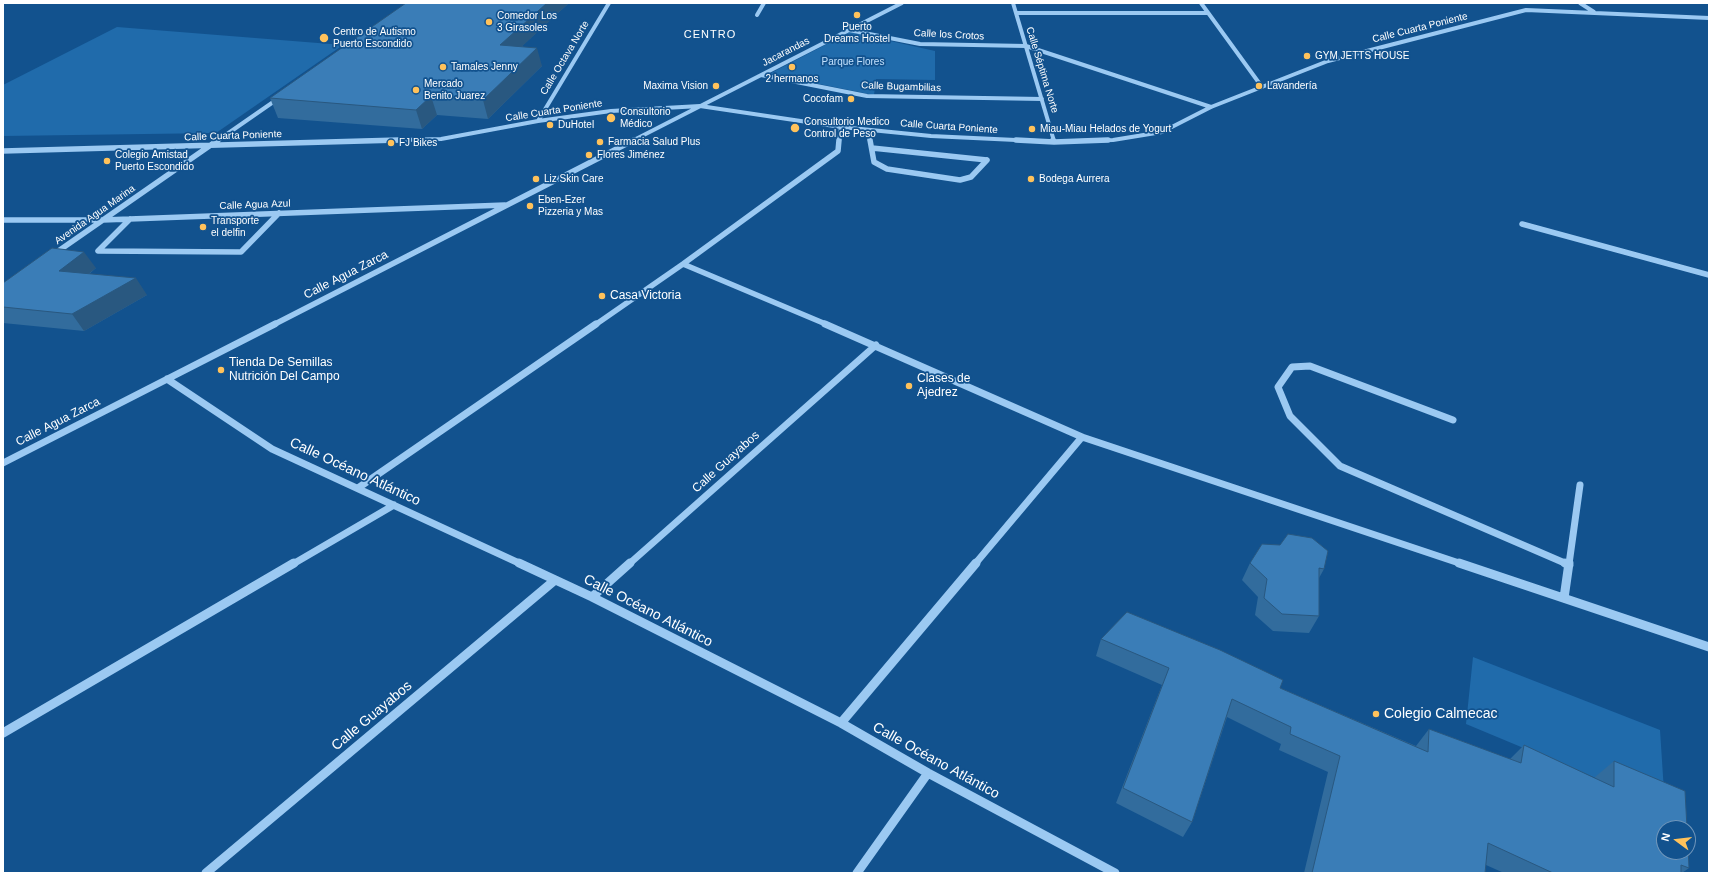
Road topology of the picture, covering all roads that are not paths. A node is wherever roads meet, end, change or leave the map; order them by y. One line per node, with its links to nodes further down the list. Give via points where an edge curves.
1 (609, 3): 20 (street, Calle Octava Norte)
2 (764, 3): 10 (street)
3 (902, 3): 12 (street, Jacarandas)
4 (1013, 3): 9 (street, Calle Séptima Norte)
5 (1201, 3): 8 (street)
6 (1580, 3): 7 (street)
7 (1594, 12): 11 (street, Calle Cuarta Poniente); 15 (street, Calle Cuarta Poniente, via 1526,10 1328,61)
8 (1207, 13): 9 (street); 15 (street)
9 (1016, 14): 13 (street, Calle Séptima Norte)
10 (757, 15)
11 (1709, 18)
12 (849, 30): 13 (street, Calle los Crotos, via 920,44); 14 (street, Jacarandas)
13 (1026, 46): 17 (street, Calle Séptima Norte); 19 (street)
14 (761, 75): 17 (street, Calle Bugambilias, via 867,96); 18 (street, Jacarandas)
15 (1262, 87): 19 (street, Calle Cuarta Poniente)
16 (283, 95): 24 (street, Avenida Agua Marina)
17 (1042, 99): 23 (street, Calle Séptima Norte)
18 (700, 106): 20 (street, Calle Cuarta Poniente, via 611,111); 21 (street, Calle Cuarta Poniente); 27 (street, Calle Agua Zarca)
19 (1211, 107): 23 (street, Calle Cuarta Poniente, via 1162,132 1114,140)
20 (538, 121): 24 (street, Calle Cuarta Poniente, via 441,139)
21 (841, 127): 22 (street, Calle Cuarta Poniente); 34 (street, via 838,151)
22 (868, 130): 23 (street, Calle Cuarta Poniente); 25 (street)
23 (1054, 142)
24 (211, 145): 26 (street, Calle Cuarta Poniente); 31 (street, Avenida Agua Marina)
25 (872, 148): 25 (street, via 979,159 987,160 971,176 960,180 887,169 874,162)
26 (3, 151)
27 (507, 204): 28 (street, Calle Agua Azul); 37 (street, Calle Agua Zarca)
28 (279, 213): 29 (street, Calle Agua Azul); 29 (street, via 241,252 98,251)
29 (130, 219): 31 (street, Calle Agua Azul)
30 (3, 220): 31 (street, Calle Agua Azul)
31 (103, 220): 33 (street, Avenida Agua Marina)
32 (1522, 224): 35 (street)
33 (47, 259)
34 (683, 264): 36 (street); 42 (street)
35 (1709, 275)
36 (876, 345): 39 (street); 46 (street, Calle Guayabos)
37 (167, 379): 40 (street, Calle Agua Zarca); 42 (street, Calle Océano Atlántico, via 272,449)
38 (1453, 420): 44 (street, via 1310,366 1292,367 1278,387 1290,416 1340,466)
39 (1082, 437): 47 (street); 49 (street)
40 (3, 463)
41 (1580, 485): 44 (street)
42 (358, 488): 43 (street, Calle Océano Atlántico)
43 (394, 505): 45 (street, Calle Océano Atlántico); 50 (street)
44 (1568, 565): 47 (street)
45 (555, 580): 46 (street, Calle Océano Atlántico); 52 (street, Calle Guayabos)
46 (592, 597): 49 (street, Calle Océano Atlántico)
47 (1564, 598): 48 (street)
48 (1709, 647)
49 (841, 724): 51 (street, Calle Océano Atlántico)
50 (3, 733)
51 (928, 773): 53 (street); 54 (street, Calle Océano Atlántico)
52 (206, 873)
53 (857, 873)
54 (1115, 873)

